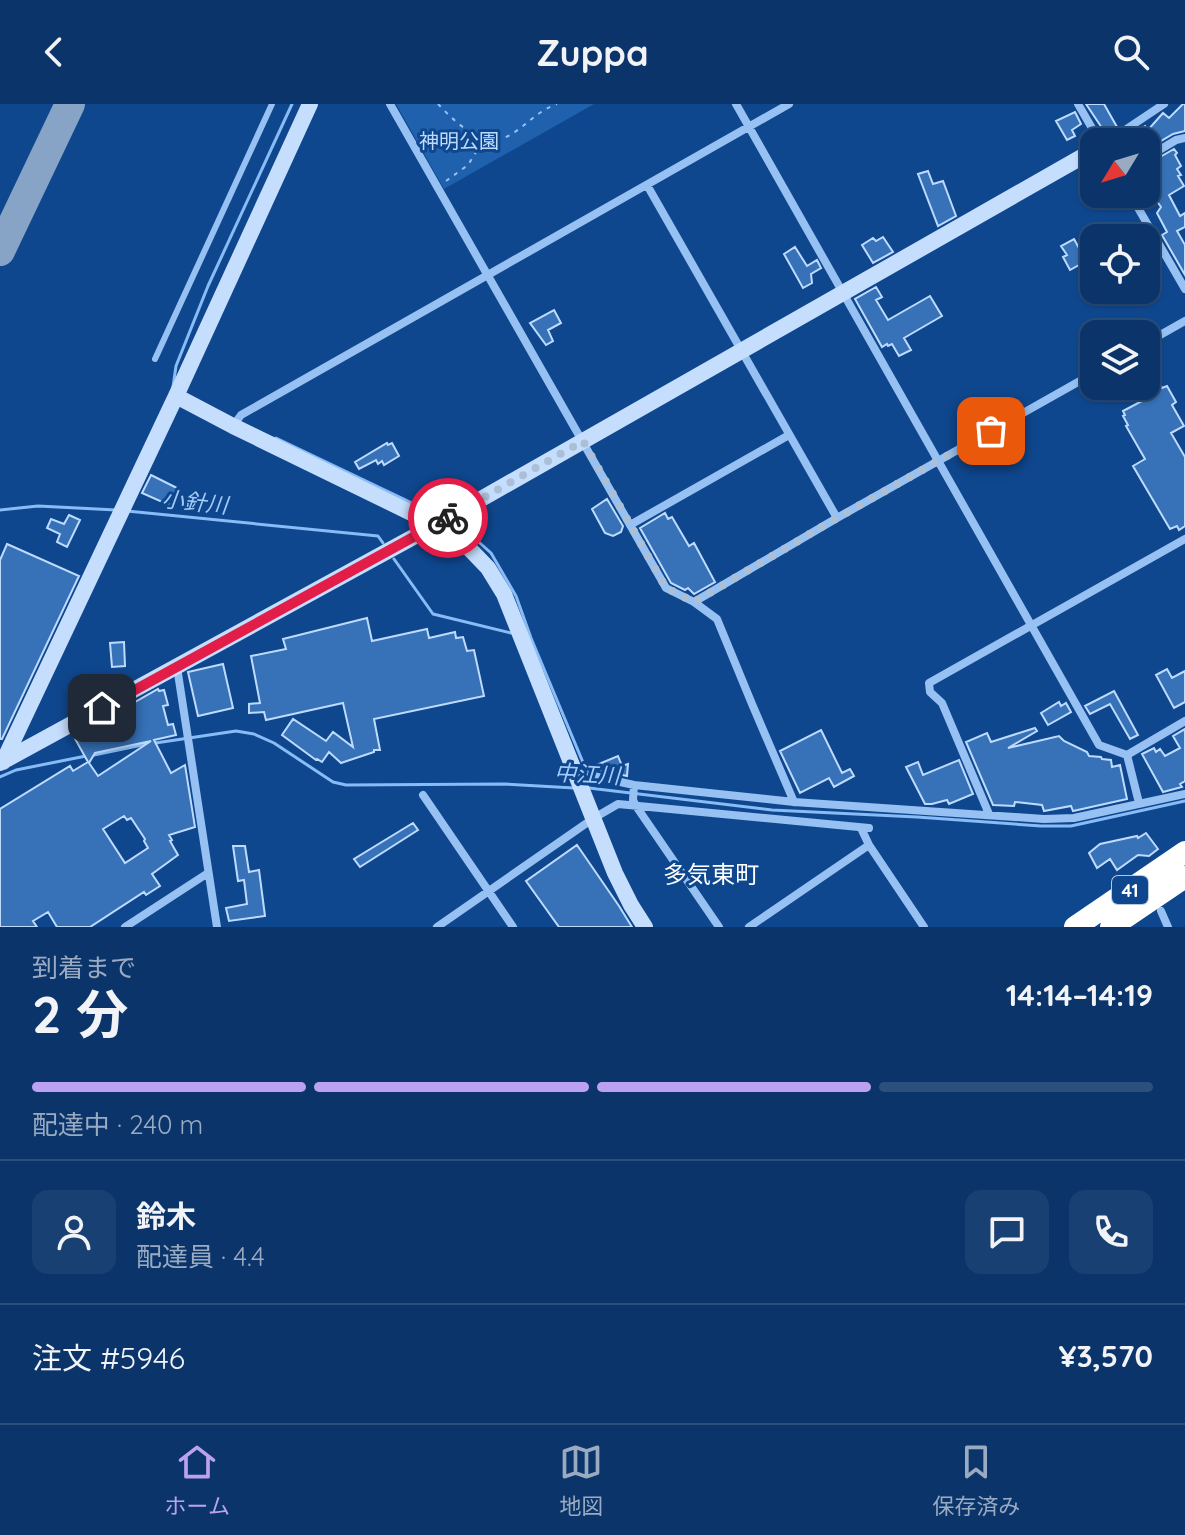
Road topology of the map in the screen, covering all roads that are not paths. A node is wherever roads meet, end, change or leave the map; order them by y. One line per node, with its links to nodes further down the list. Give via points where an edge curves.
1 (272, 104): 22 (lane)
2 (310, 104): 24 (street)
3 (390, 104): 16 (street)
4 (736, 104): 8 (street)
5 (789, 104): 8 (street)
6 (1078, 104): 9 (street)
7 (1164, 104): 10 (street)
8 (749, 126): 14 (street); 18 (street)
9 (1092, 128)
10 (1128, 128)
11 (1185, 138): 12 (street)
12 (1160, 150)
13 (1080, 158): 18 (street)
14 (647, 185): 16 (street); 21 (street)
15 (1138, 208): 17 (street)
16 (488, 275): 25 (street); 27 (street)
17 (1185, 289)
18 (843, 294): 21 (street); 28 (street)
19 (1185, 321): 20 (street)
20 (1160, 335)
21 (742, 352): 26 (street); 27 (street)
22 (155, 359)
23 (1080, 381): 28 (street)
24 (176, 396): 25 (street); 38 (street)
25 (236, 422): 30 (street)
26 (789, 435): 29 (street); 31 (street)
27 (583, 441): 30 (street); 31 (street)
28 (939, 461): 29 (street); 34 (street)
29 (837, 518): 33 (street)
30 (442, 521): 35 (street); 39 (street, via 488,568 504,594)
31 (630, 525): 33 (street, via 666,588)
32 (1185, 539): 34 (street)
33 (694, 602): 43 (street, via 717,619)
34 (1032, 625): 37 (street, via 1099,745); 46 (street, via 929,683)
35 (177, 667): 38 (street); 50 (street)
36 (1185, 721): 37 (street)
37 (1127, 755): 45 (street)
38 (1, 762)
39 (576, 774): 40 (street); 47 (street)
40 (634, 785): 43 (street); 44 (street)
41 (1185, 794): 45 (street)
42 (423, 795): 53 (street)
43 (794, 802): 46 (street)
44 (635, 803): 47 (street, via 618,804); 48 (street, via 865,828); 61 (street)
45 (1139, 803): 46 (street, via 1074,818)
46 (989, 814)
47 (594, 818): 53 (street); 60 (street, via 615,873)
48 (869, 845): 62 (street); 63 (street)
49 (1185, 855): 64 (highway, 41); 65 (highway)
50 (208, 873): 56 (street); 57 (street)
51 (1185, 877): 66 (highway)
52 (1185, 888): 67 (highway)
53 (490, 892): 58 (street); 59 (street)
54 (1185, 895): 55 (highway, 41)
55 (1164, 919): 68 (highway, 41)
56 (125, 927)
57 (217, 927)
58 (437, 927)
59 (513, 927)
60 (645, 927)
61 (719, 927)
62 (749, 927)
63 (924, 927)
64 (1075, 927)
65 (1083, 927)
66 (1111, 927)
67 (1127, 927)
68 (1137, 927)

